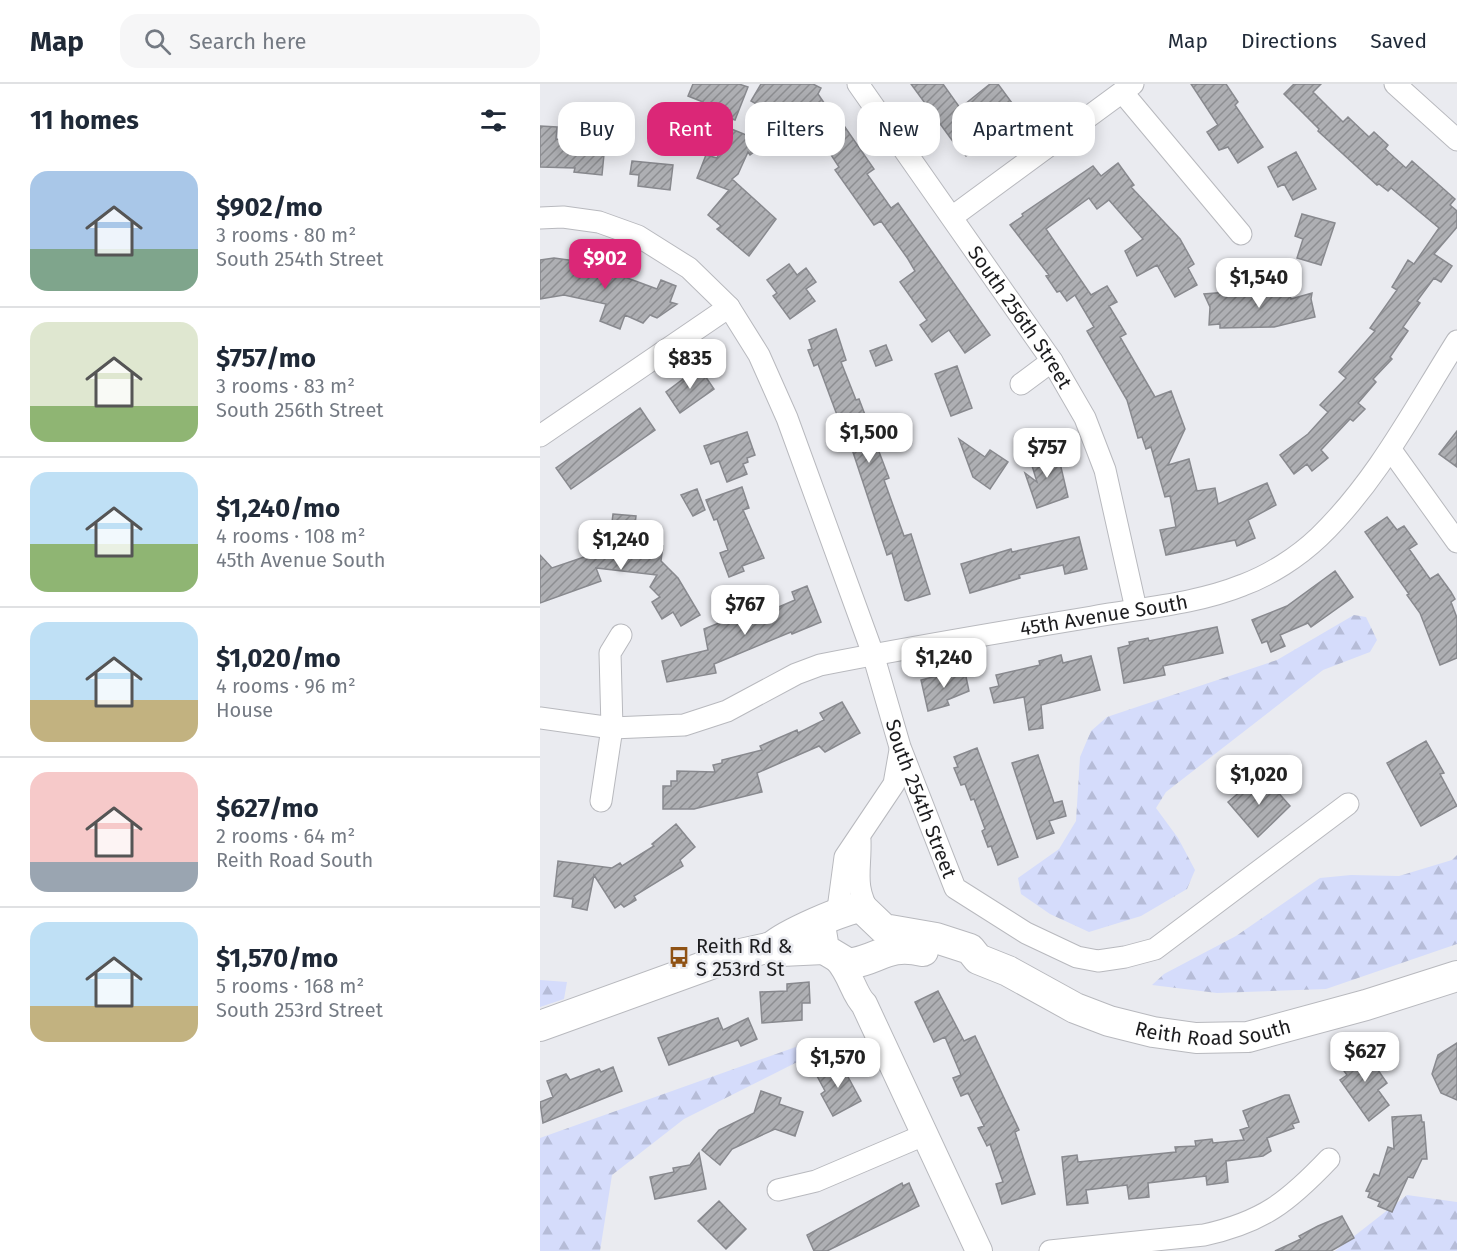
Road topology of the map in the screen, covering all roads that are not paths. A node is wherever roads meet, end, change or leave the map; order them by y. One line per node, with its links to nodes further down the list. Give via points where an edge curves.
1 (858, 84): 5 (street, South 256th Street)
2 (1395, 84): 4 (street)
3 (1128, 89): 5 (street); 7 (street)
4 (1457, 140)
5 (952, 217): 10 (street, South 256th Street)
6 (540, 218): 8 (street, South 254th Street, via 599,222 638,236 689,268)
7 (1241, 234)
8 (729, 306): 12 (street); 17 (street, South 254th Street, via 759,355 787,418)
9 (1457, 341): 13 (street, 45th Avenue South)
10 (1052, 362): 11 (street); 15 (street, South 256th Street, via 1085,418 1105,470)
11 (1021, 384)
12 (540, 436)
13 (1391, 450): 14 (street); 15 (street, 45th Avenue South, via 1355,499 1318,538 1277,569 1233,588)
14 (1457, 542)
15 (1136, 609): 17 (street, 45th Avenue South)
16 (621, 635): 19 (street, via 610,653)
17 (873, 654): 19 (street, 45th Avenue South, via 796,674 727,711 684,725); 20 (street, South 254th Street)
18 (540, 718): 19 (street, 45th Avenue South)
19 (612, 728): 21 (street)
20 (900, 747): 22 (street, South 254th Street, via 955,888 1026,933 1077,957 1098,961 1155,949); 23 (street, via 894,784)
21 (601, 801)
22 (1348, 804)
23 (860, 837): 24 (street, via 845,857 838,909); 25 (street, via 857,885)
24 (833, 916): 25 (main road, Reith Road South, via 854,907 862,908); 26 (main road, Reith Road South, via 791,933); 27 (main road, via 821,930)
25 (874, 919): 28 (main road, via 882,944); 29 (main road, Reith Road South, via 894,932 958,944)
26 (772, 947): 27 (main road, Reith Road South); 32 (main road, via 736,955)
27 (831, 954): 28 (main road, Reith Road South, via 849,964); 31 (street, via 848,971)
28 (873, 957): 29 (main road, Reith Road South, via 904,947 963,963); 31 (street, via 866,968)
29 (978, 958): 30 (main road, Reith Road South, via 1108,1021 1196,1038 1248,1037)
30 (1457, 976)
31 (864, 1004): 33 (street)
32 (540, 1026)
33 (924, 1135): 35 (street, via 816,1181); 36 (street)
34 (1329, 1159): 37 (street, via 1279,1205 1227,1230 1204,1236)
35 (778, 1190)
36 (979, 1251)
37 (1050, 1251)

